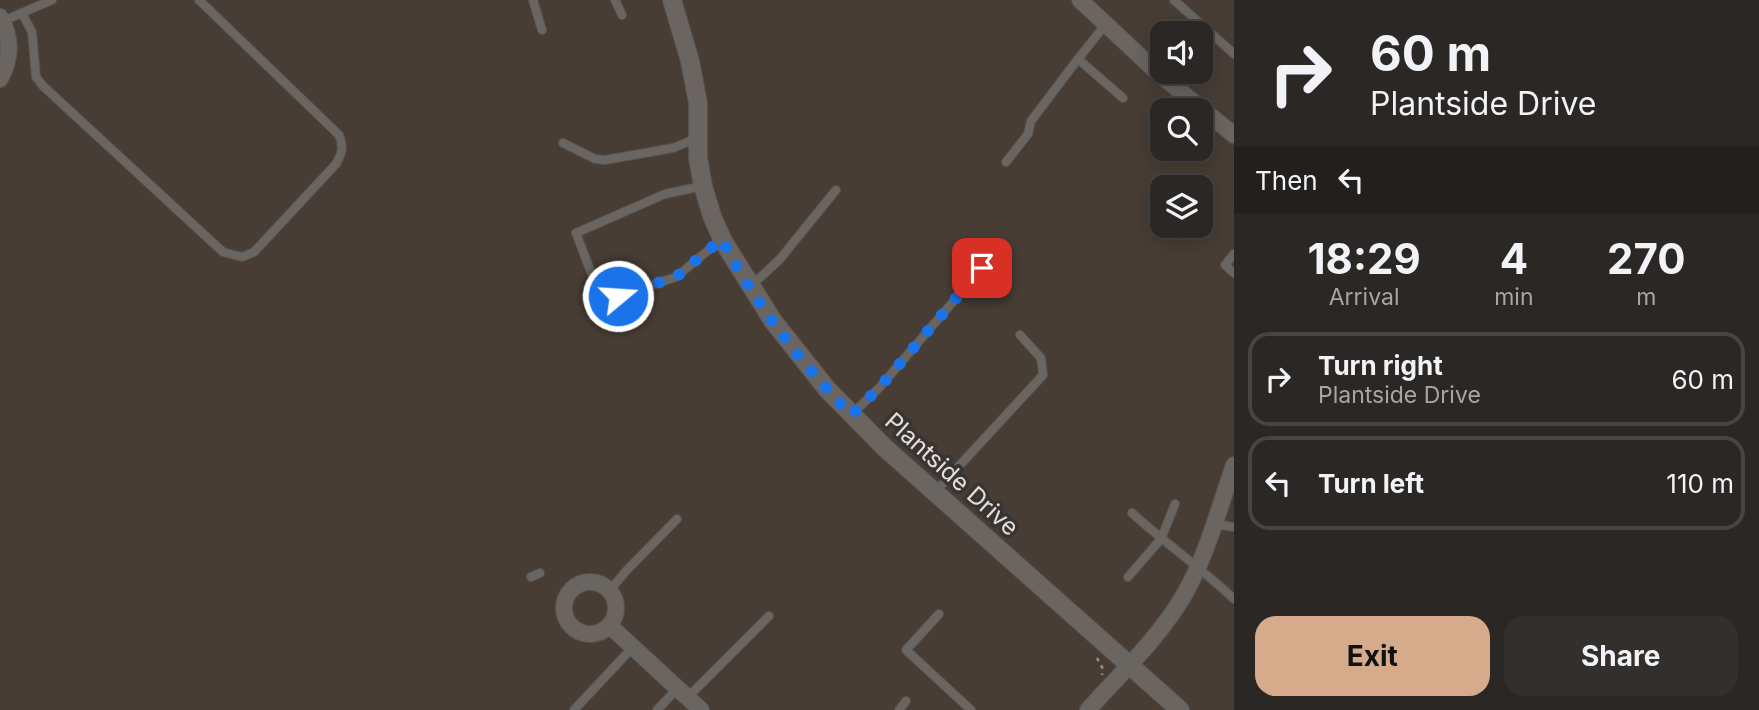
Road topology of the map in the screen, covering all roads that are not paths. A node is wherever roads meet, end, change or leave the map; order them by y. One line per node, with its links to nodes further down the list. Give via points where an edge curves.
1 (52, 0): 8 (lane)
2 (199, 0): 8 (lane, via 339,135 343,144 335,164 254,252 242,257 223,252 43,86 36,77 32,32)
3 (533, 0): 12 (lane)
4 (615, 0): 9 (lane)
5 (672, 0): 18 (street, Plantside Drive, via 698,103)
6 (1080, 0): 11 (street)
7 (1174, 0): 13 (lane)
8 (22, 13): 10 (lane)
9 (622, 15)
10 (1, 19): 15 (street, via 9,44)
11 (1105, 25): 14 (lane); 17 (street)
12 (542, 30)
13 (1234, 54)
14 (1078, 60): 16 (lane); 20 (lane)
15 (0, 79)
16 (1124, 99)
17 (1234, 135)
18 (697, 138): 19 (lane, via 673,148 605,160); 21 (street, Plantside Drive)
19 (564, 143)
20 (1006, 162)
21 (703, 186): 23 (street, Plantside Drive); 23 (lane, via 665,194 576,233 594,280 618,296 676,277)
22 (836, 190): 27 (lane, via 780,259)
23 (722, 239): 27 (street, Plantside Drive)
24 (1234, 254): 26 (lane, via 1225,265)
25 (982, 268): 29 (lane)
26 (1234, 273)
27 (749, 286): 29 (street, Plantside Drive, via 793,348)
28 (1020, 335): 31 (lane, via 1041,358 1043,375)
29 (851, 415): 31 (street, Plantside Drive)
30 (1234, 465): 35 (street)
31 (935, 492): 48 (street, Plantside Drive)
32 (1175, 504): 37 (lane)
33 (1132, 513): 37 (lane)
34 (677, 519): 42 (lane)
35 (1213, 524): 36 (lane); 38 (street)
36 (1234, 527)
37 (1161, 539): 38 (lane); 41 (lane)
38 (1199, 566): 43 (lane); 48 (street, via 1167,620)
39 (540, 573): 40 (lane)
40 (531, 577)
41 (1128, 577)
42 (610, 590): 46 (street, via 617,606); 46 (street, via 603,584 582,582 567,595 564,608 567,621 577,631 596,634)
43 (1234, 599)
44 (939, 614): 55 (lane, via 906,650)
45 (769, 615): 49 (lane)
46 (610, 626): 47 (street)
47 (633, 647): 49 (street); 51 (lane)
48 (1129, 663): 56 (street); 57 (street, Plantside Drive)
49 (683, 693): 52 (lane); 53 (street)
50 (906, 701): 54 (lane)
51 (574, 710)
52 (657, 710)
53 (701, 710)
54 (899, 710)
55 (971, 710)
56 (1088, 710)
57 (1180, 710)

